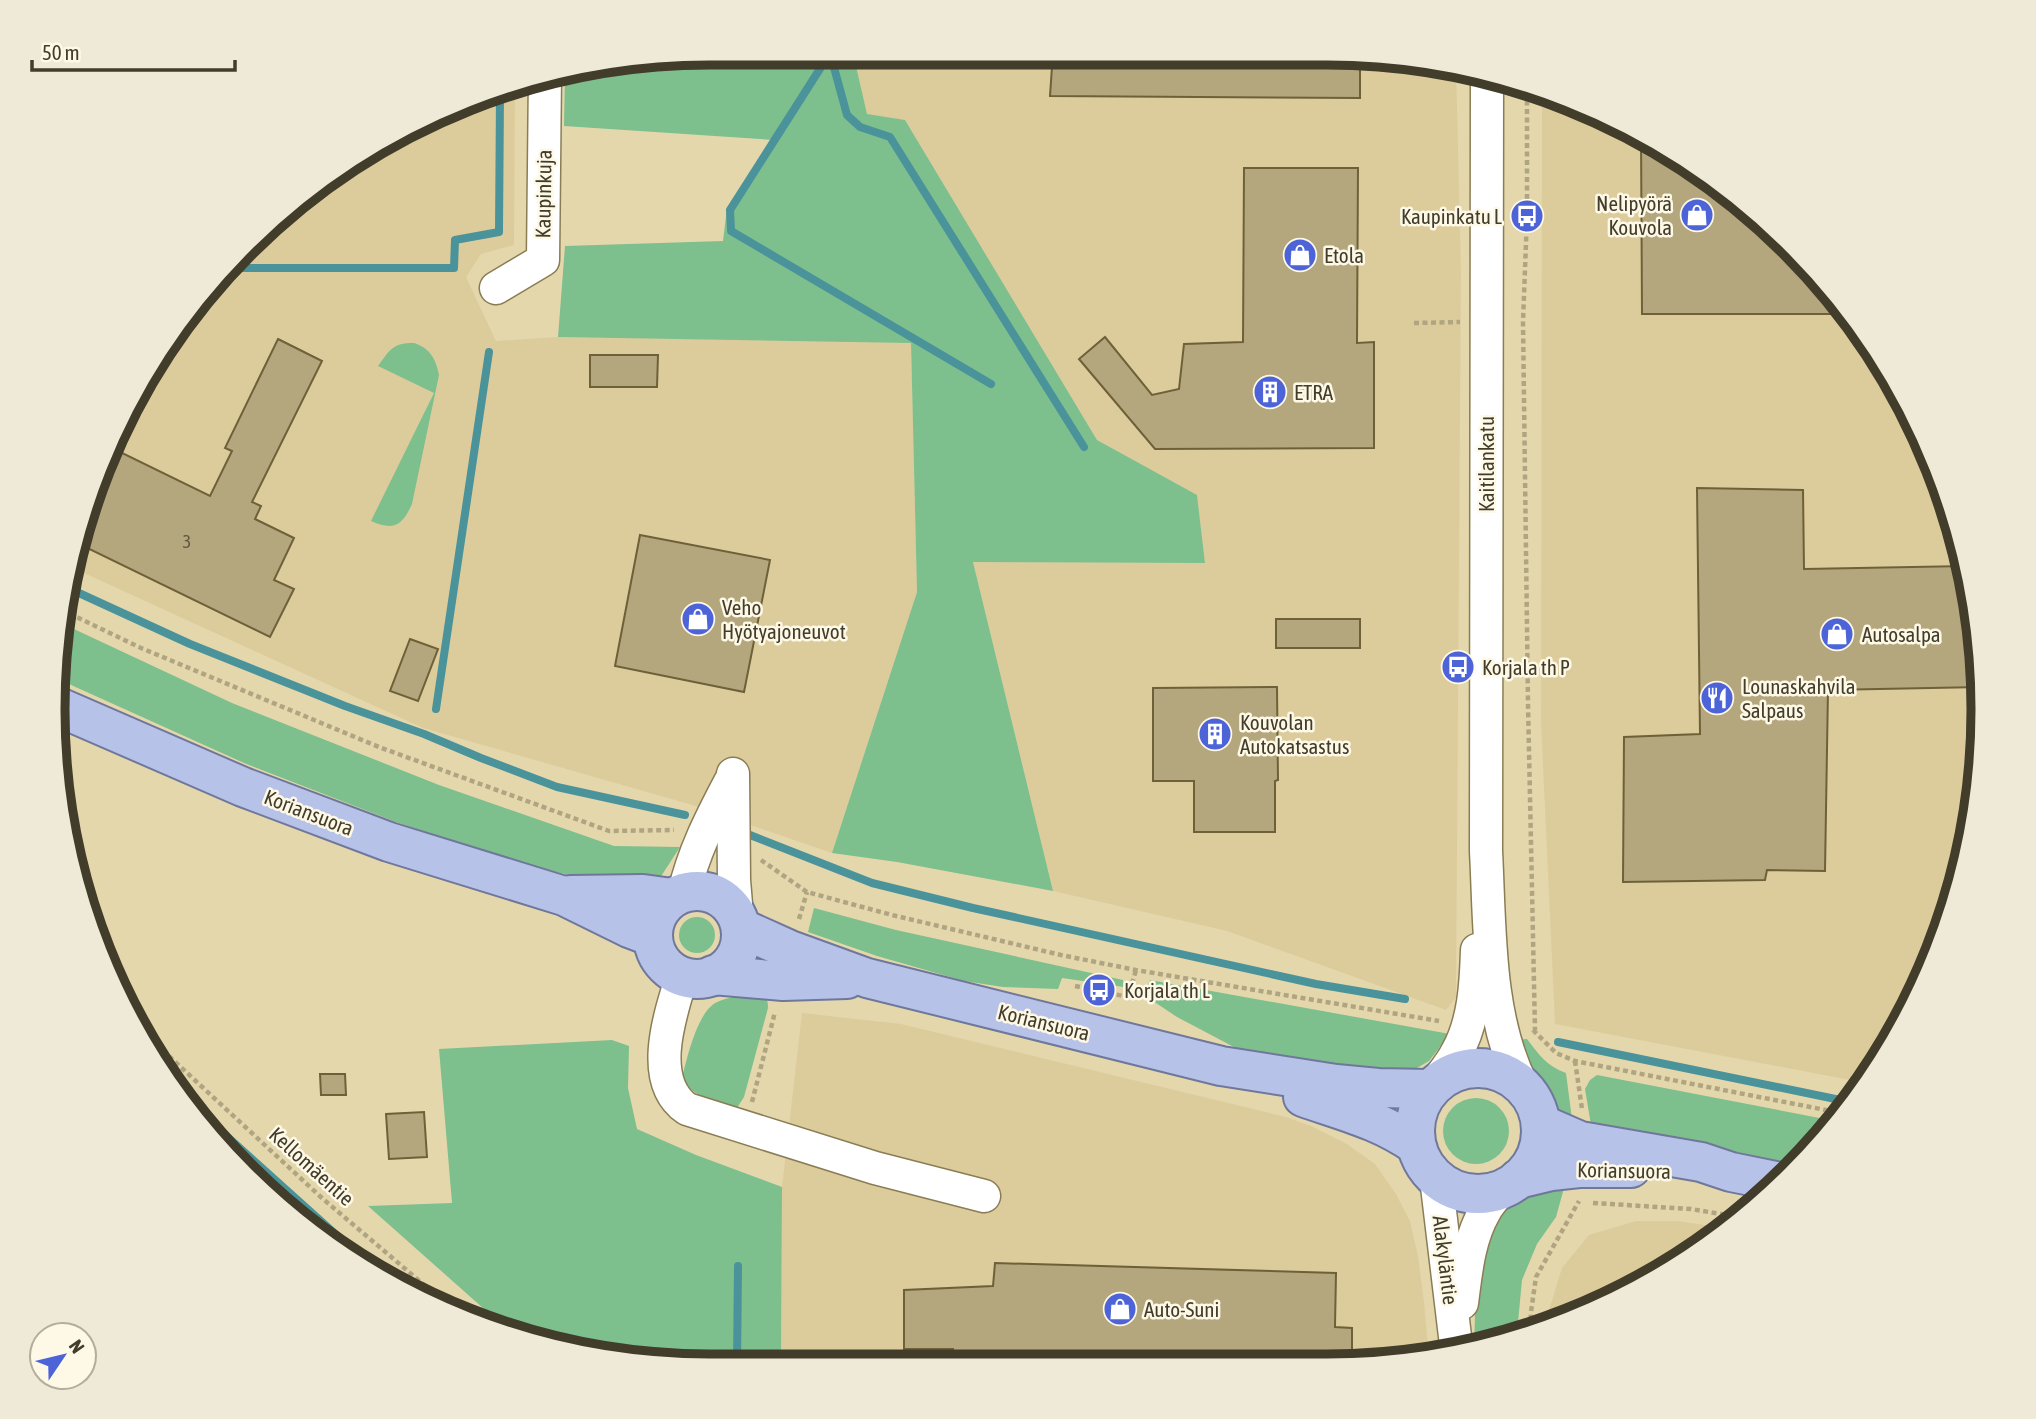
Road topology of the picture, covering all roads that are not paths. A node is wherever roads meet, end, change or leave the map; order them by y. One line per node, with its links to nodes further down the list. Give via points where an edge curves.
1 (1487, 86): 5 (street, Kaitilankatu)
2 (545, 87): 3 (street, Kaupinkuja, via 543,260)
3 (496, 288)
4 (65, 710): 7 (main road, Koriansuora, via 243,787 389,842)
5 (1486, 851): 13 (street, Kaitilankatu, via 1500,1015 1510,1062); 14 (street, Kaitilankatu, via 1468,1024 1455,1055)
6 (678, 895): 7 (main road, Koriansuora); 8 (main road, via 715,894 728,903); 8 (street, via 733,774 733,869); 9 (main road, via 658,915)
7 (564, 896): 9 (main road, Koriansuora)
8 (739, 922): 10 (main road, via 736,957 726,968); 11 (main road, Koriansuora, via 790,950)
9 (653, 937): 10 (main road, via 671,970)
10 (698, 976): 11 (main road, Koriansuora, via 783,981); 21 (street, via 670,1018 664,1061 671,1093 687,1109 875,1168)
11 (867, 978): 12 (main road, Koriansuora)
12 (1221, 1066): 14 (main road, Koriansuora, via 1336,1084); 16 (main road, Koriansuora, via 1372,1119)
13 (1521, 1085): 14 (main road, via 1488,1068 1468,1068 1450,1073); 15 (main road)
14 (1432, 1087): 16 (main road, via 1419,1106)
15 (1541, 1124): 17 (main road, Koriansuora, via 1580,1141 1701,1162); 20 (main road, via 1531,1164)
16 (1416, 1145): 18 (main road)
17 (1731, 1172): 19 (main road, Koriansuora); 20 (main road, Koriansuora, via 1579,1168)
18 (1436, 1178): 20 (main road, via 1468,1193 1485,1194); 22 (street, Alakyläntie)
19 (1767, 1179)
20 (1510, 1184): 23 (street, Alakyläntie, via 1485,1209 1475,1232)
21 (984, 1196)
22 (1456, 1341)
23 (1458, 1341)

